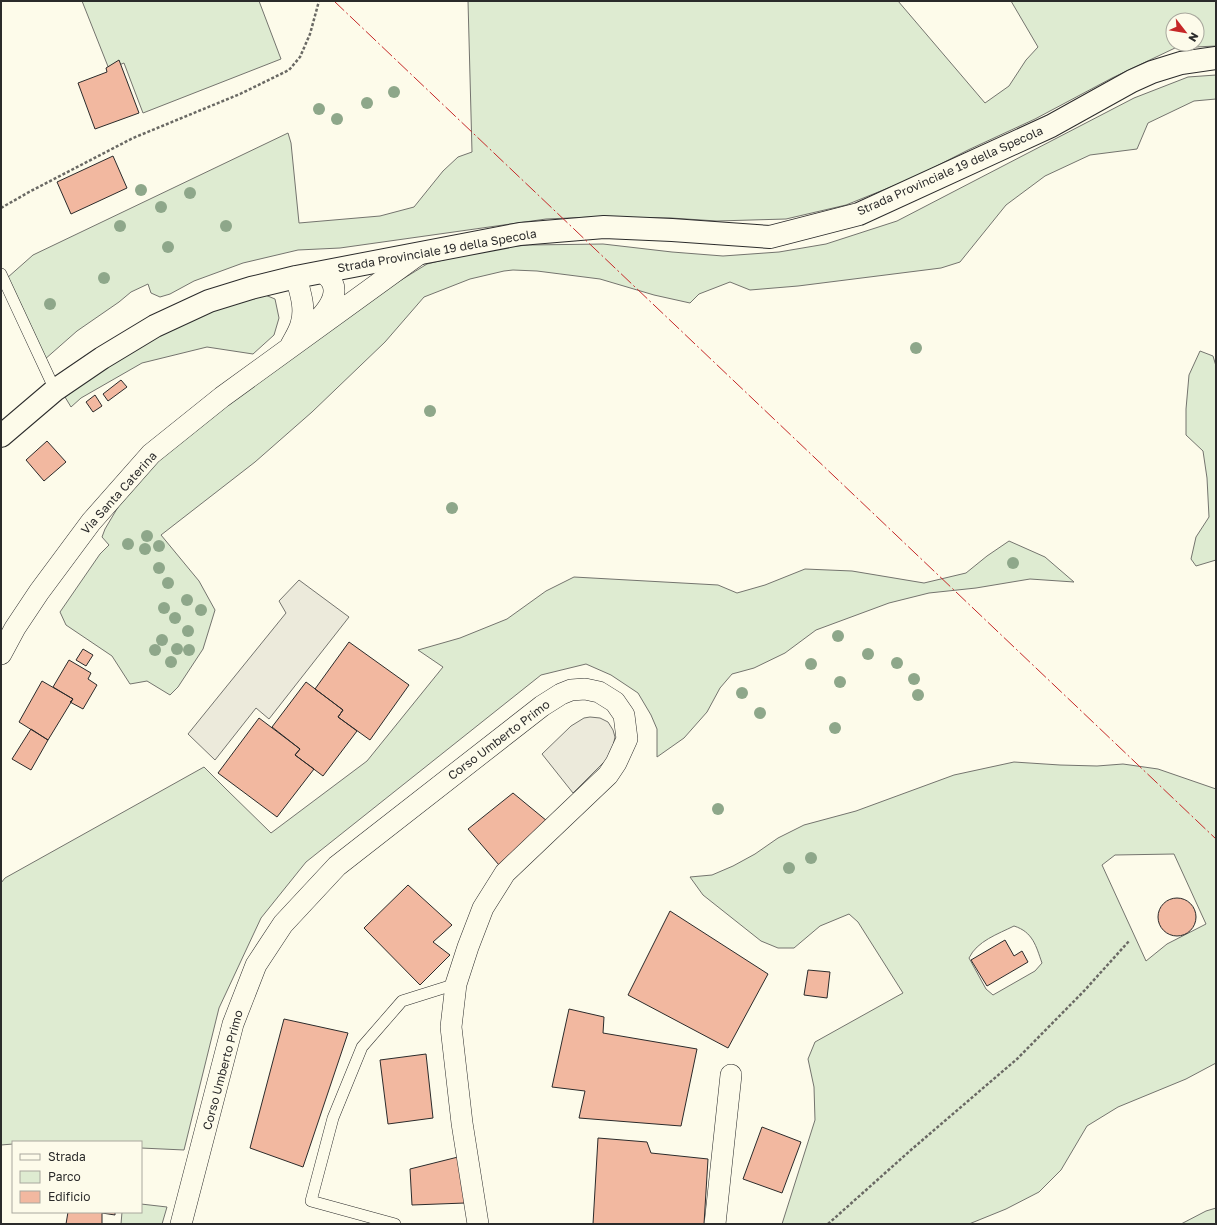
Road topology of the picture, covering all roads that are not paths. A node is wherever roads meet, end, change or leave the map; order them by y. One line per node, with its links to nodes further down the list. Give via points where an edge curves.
1 (1216, 58): 2 (main road, Strada Provinciale 19 della Specola, via 1181,63 1152,72 1051,126 859,214 770,237 604,227 520,234)
2 (419, 254): 3 (main road, Strada Provinciale 19 della Specola); 6 (street, Via Santa Caterina)
3 (323, 272): 5 (main road, Strada Provinciale 19 della Specola); 6 (street, Via Santa Caterina, via 332,282 333,296 322,316)
4 (1, 274): 7 (lane)
5 (296, 277): 6 (street, Via Santa Caterina, via 303,310 301,324); 7 (main road, Strada Provinciale 19 della Specola, via 209,301 156,326)
6 (289, 349): 9 (street, Via Santa Caterina, via 222,397 151,454 91,522 39,592)
7 (55, 390): 8 (main road, Strada Provinciale 19 della Specola)
8 (3, 431)
9 (1, 654)
10 (456, 984): 12 (street, Corso Umberto Primo, via 483,908 505,873 576,807 608,775 616,763 627,739 624,715 615,702 600,692 586,689 571,690 542,706 337,866 283,924 256,965 233,1024); 13 (lane, via 402,1001 362,1047 333,1118 311,1200); 14 (street, Corso Umberto Primo, via 451,1027 462,1123)
11 (731, 1075): 15 (street)
12 (181, 1224)
13 (395, 1224)
14 (478, 1224)
15 (715, 1224)

